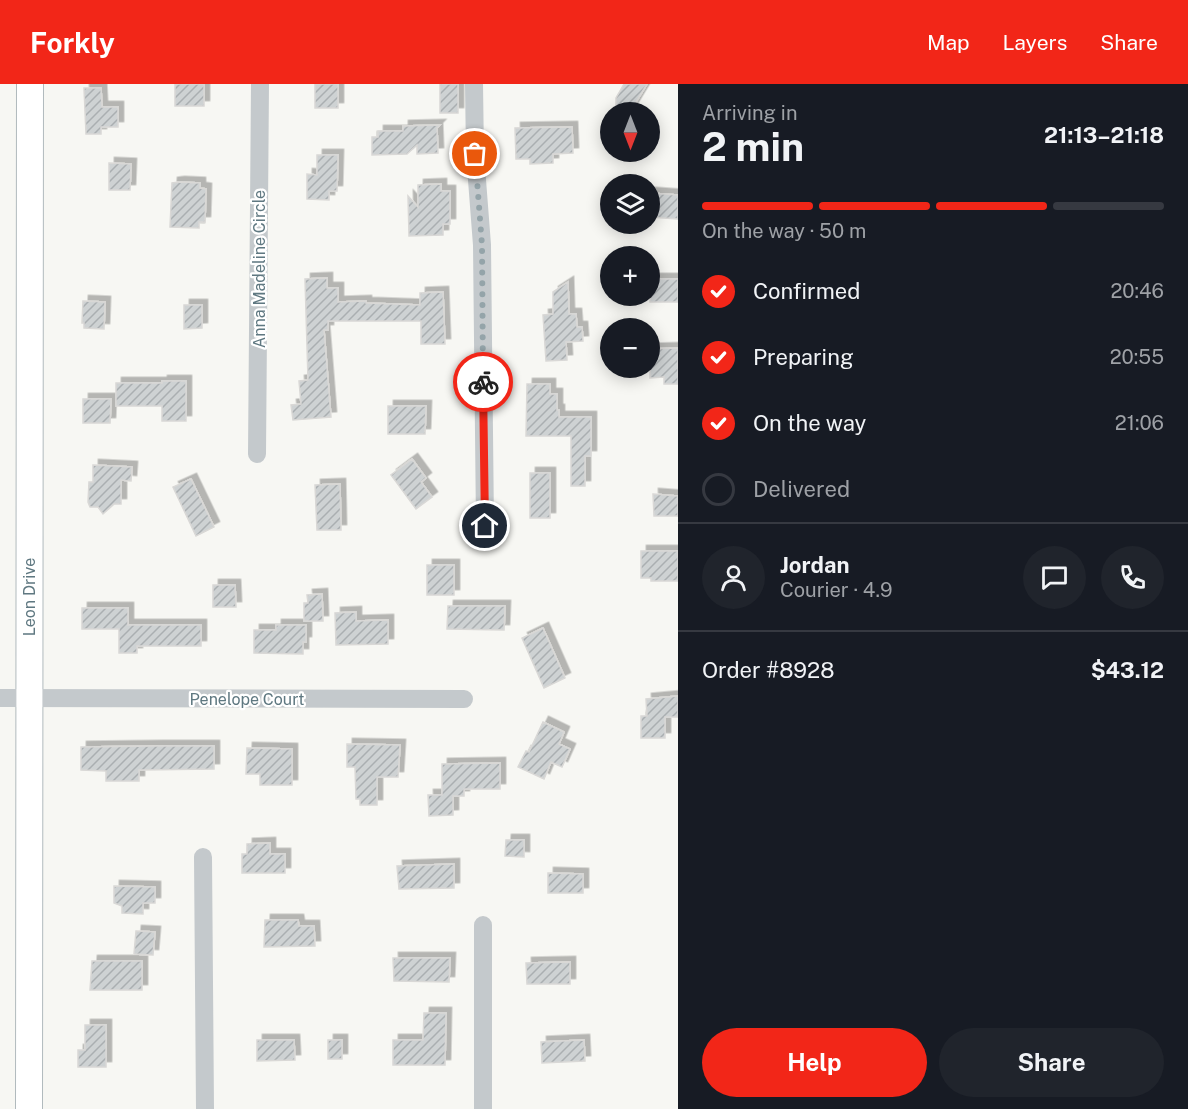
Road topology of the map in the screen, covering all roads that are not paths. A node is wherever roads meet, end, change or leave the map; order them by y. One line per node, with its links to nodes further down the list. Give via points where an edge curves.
1 (30, 84): 7 (street, Leon Drive)
2 (260, 84): 4 (street, Anna Madeline Circle)
3 (474, 84): 5 (street, via 482,245)
4 (257, 454)
5 (485, 526)
6 (0, 698): 7 (street, Penelope Court)
7 (29, 698): 8 (street, Penelope Court); 11 (street, Leon Drive)
8 (464, 699)
9 (203, 857): 12 (street)
10 (483, 925): 13 (street)
11 (29, 1109)
12 (205, 1109)
13 (483, 1109)

